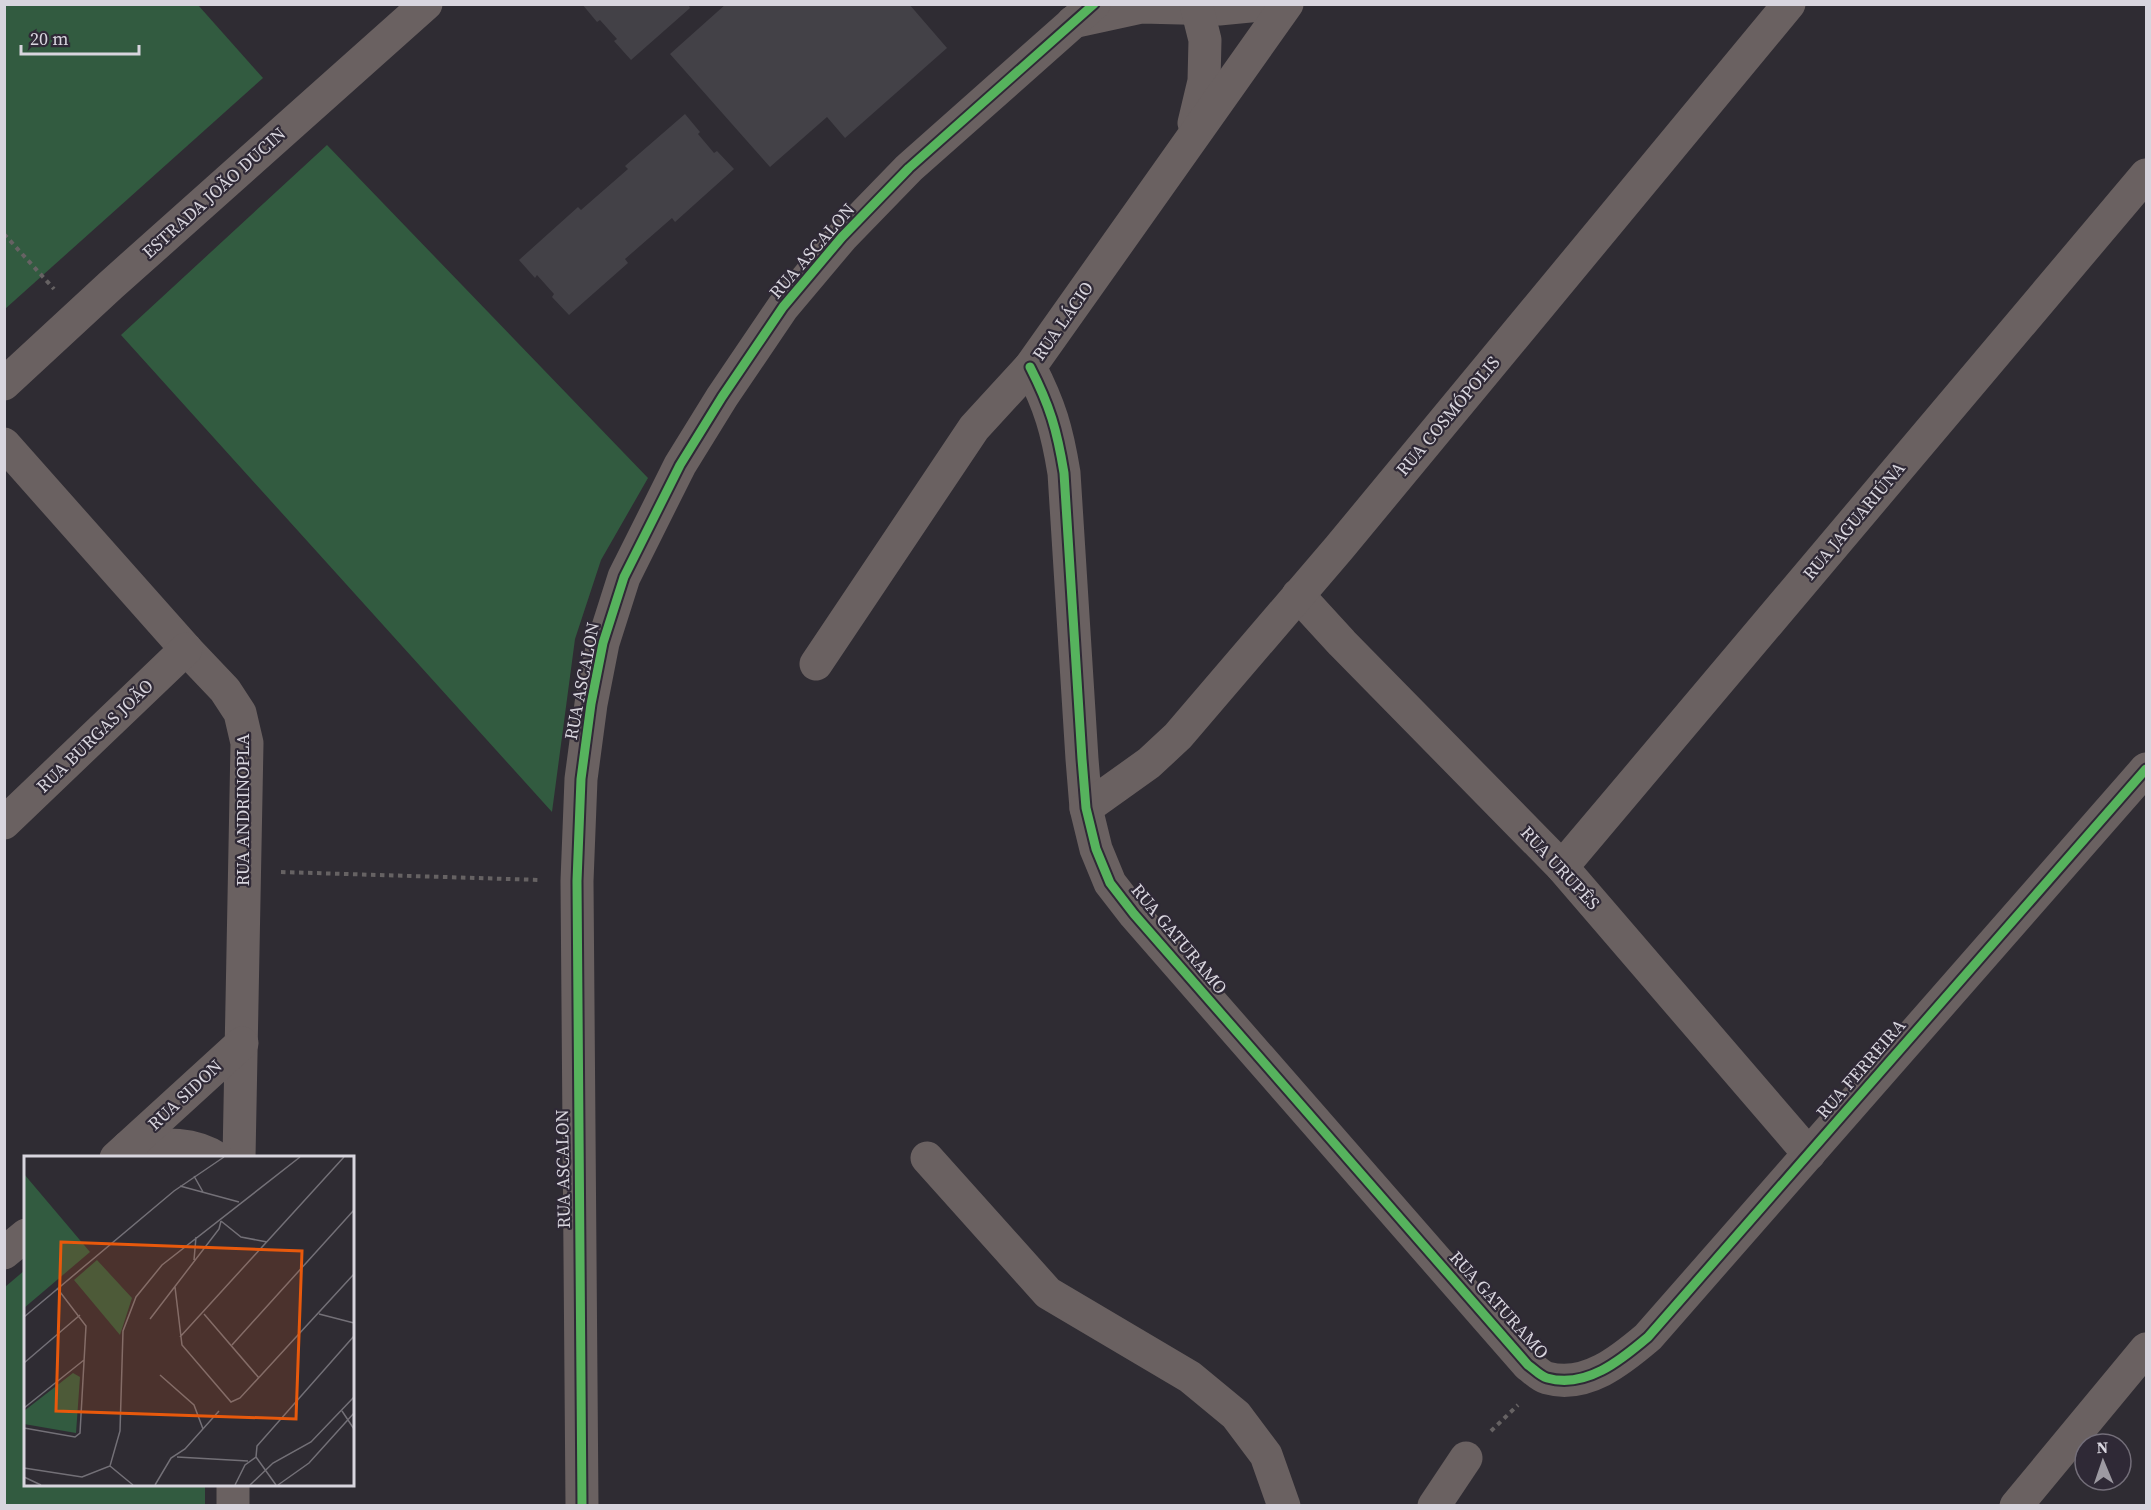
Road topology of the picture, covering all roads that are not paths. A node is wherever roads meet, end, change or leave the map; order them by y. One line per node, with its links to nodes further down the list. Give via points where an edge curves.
1 (426, 4): 10 (street, ESTRADA JOÃO DUCIN)
2 (1271, 4): 5 (street, via 1239,8)
3 (1287, 4): 7 (street, RUA LÁCIO)
4 (1789, 4): 12 (street, RUA COSMÓPOLIS)
5 (1196, 6): 6 (street); 7 (street, via 1205,40 1204,81)
6 (1083, 14): 32 (street, RUA ASCALON, via 909,168 842,237 783,307 680,465 624,577 603,643 591,704 581,779 576,881)
7 (1189, 142): 9 (street, RUA LÁCIO)
8 (2146, 175): 18 (street, RUA JAGUARIÚNA)
9 (1030, 367): 14 (street, RUA LÁCIO, via 974,428); 16 (street, RUA GATURAMO, via 1054,420 1064,472)
10 (4, 384)
11 (4, 444): 13 (street, RUA ANDRINOPLA)
12 (1298, 595): 16 (street, RUA COSMÓPOLIS, via 1178,736 1149,764); 18 (street, RUA URUPÊS)
13 (186, 649): 17 (street, RUA BURGAS JOÃO); 19 (street, RUA ANDRINOPLA, via 225,690 240,713 247,743)
14 (816, 664)
15 (2146, 769): 21 (street, RUA FERREIRA)
16 (1086, 808): 28 (street, RUA GATURAMO, via 1110,883 1134,914 1528,1365 1545,1378 1565,1381)
17 (4, 823)
18 (1562, 867): 21 (street, RUA URUPÊS)
19 (242, 1043): 20 (street, RUA SIDON); 23 (street, RUA ANDRINOPLA)
20 (122, 1152): 22 (street, RUA SIDON, via 170,1145 192,1146)
21 (1809, 1154): 28 (street, RUA FERREIRA, via 1648,1337 1620,1360)
22 (213, 1156)
23 (239, 1156)
24 (927, 1158): 33 (street, via 1048,1293 1190,1377 1236,1415 1266,1455)
25 (24, 1237): 26 (street)
26 (4, 1253)
27 (2146, 1349): 35 (street)
28 (1588, 1377)
29 (1466, 1458): 34 (street)
30 (233, 1486): 31 (street)
31 (233, 1506)
32 (582, 1506)
33 (1284, 1506)
34 (1434, 1506)
35 (2016, 1506)

